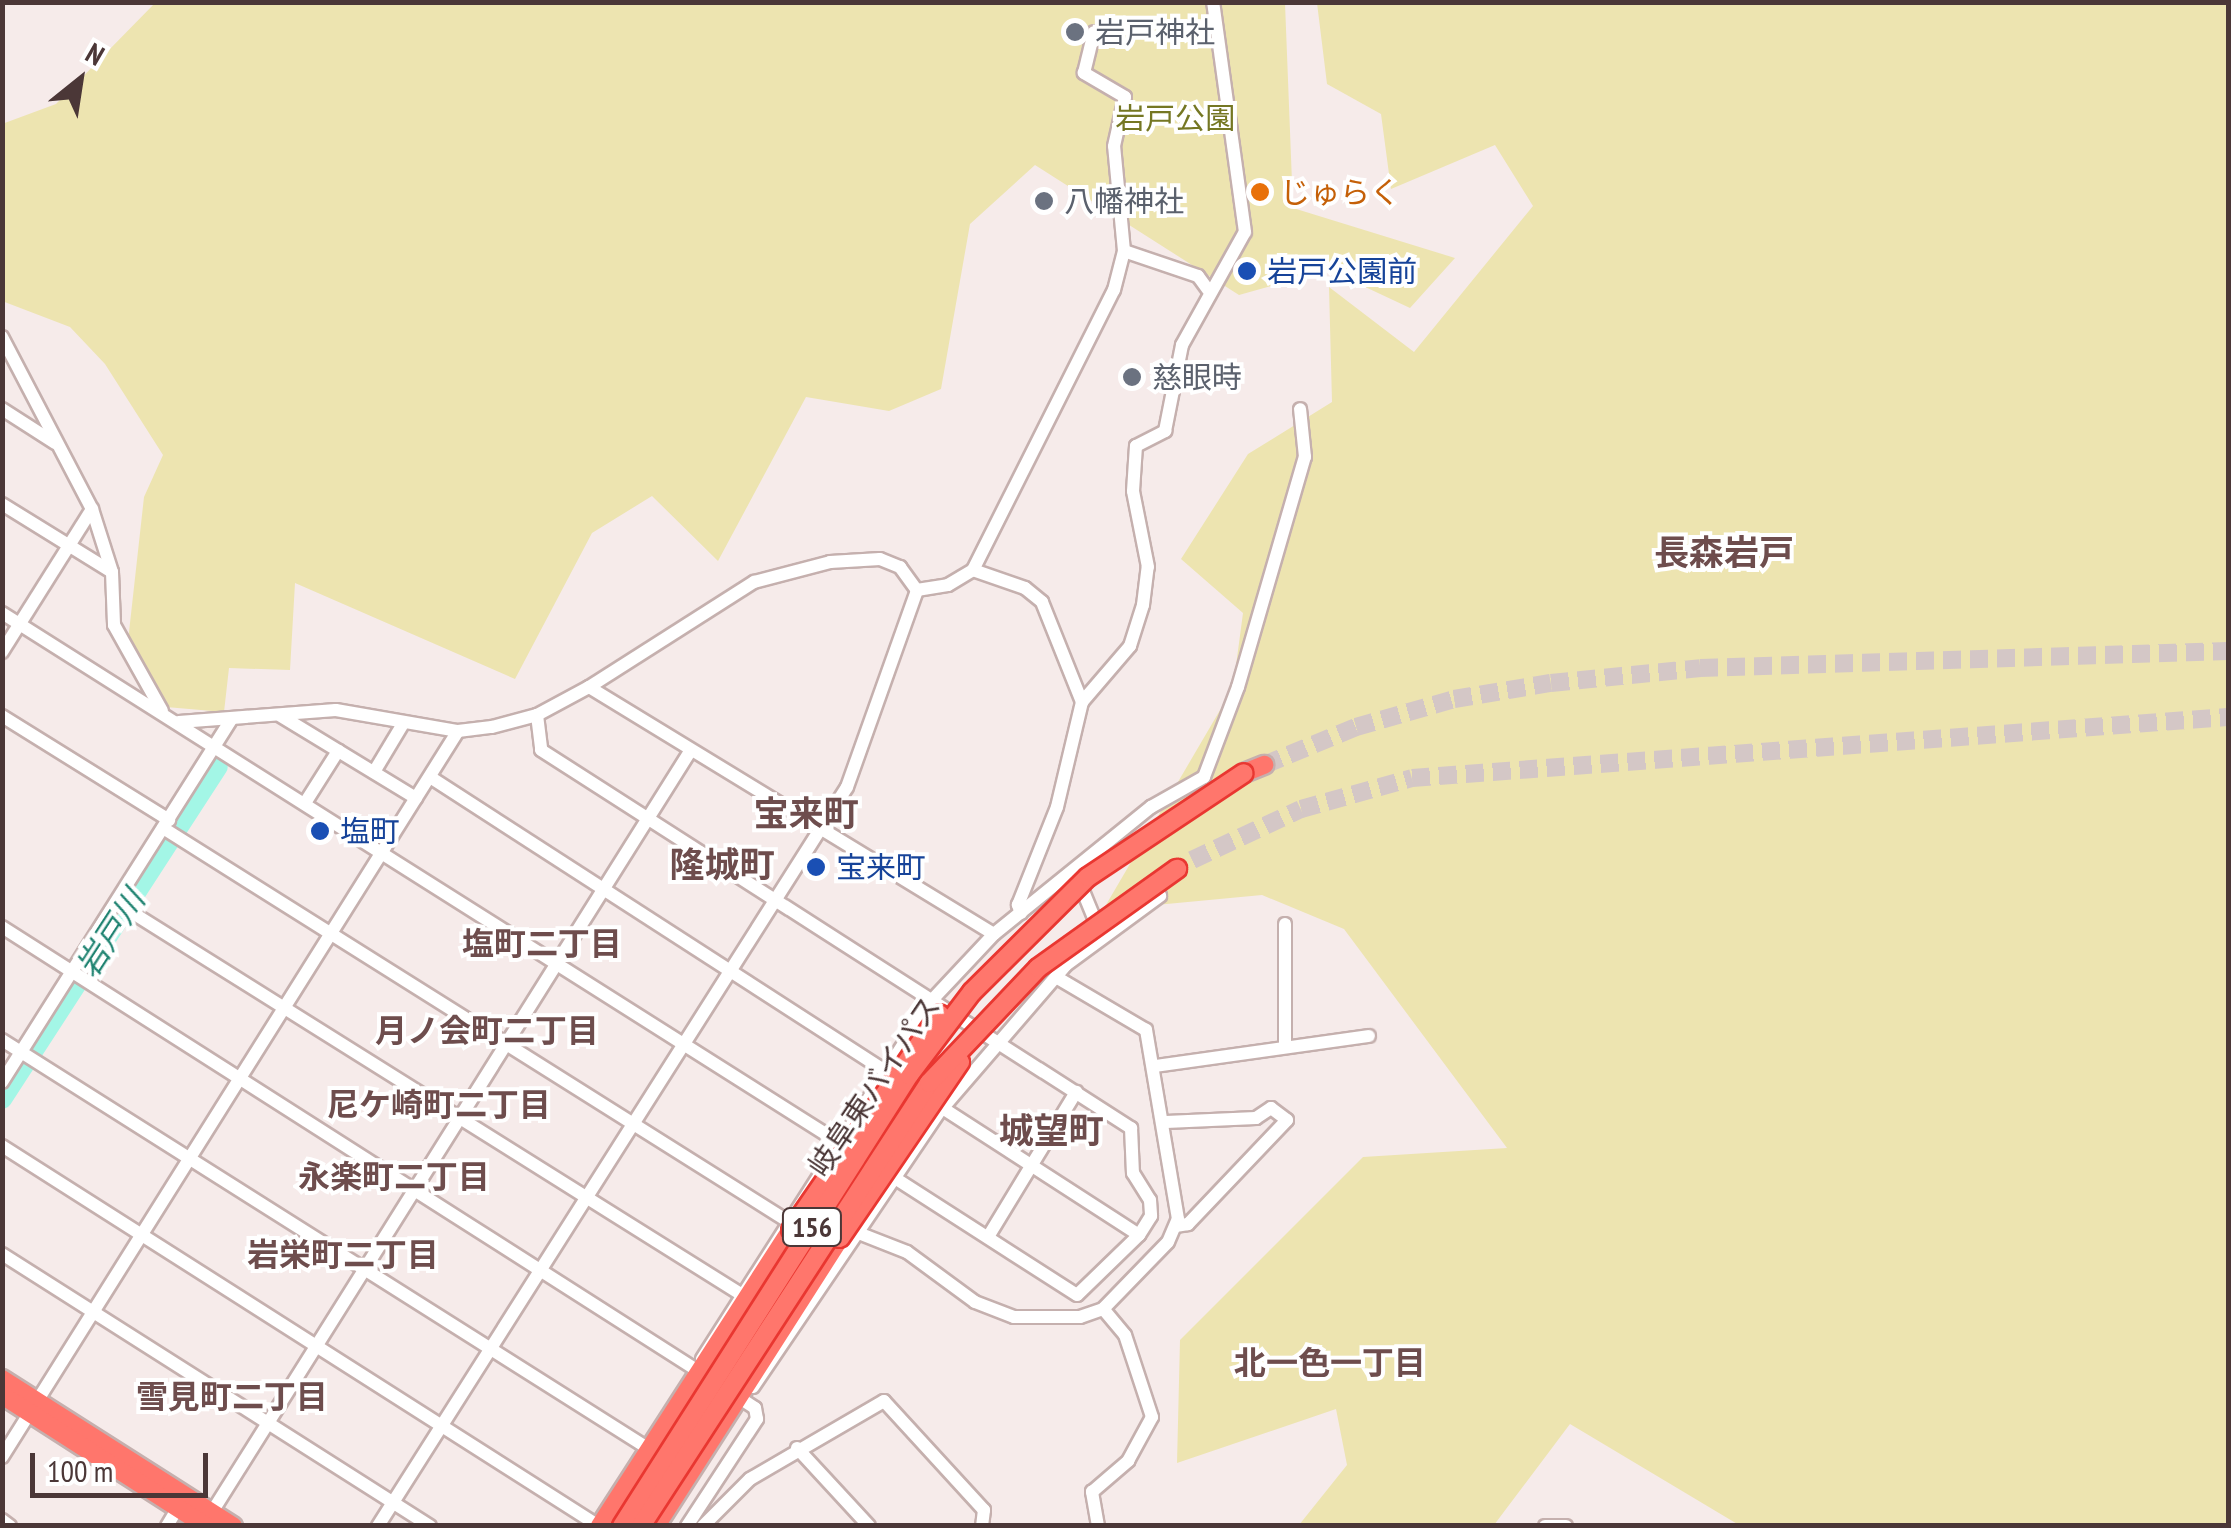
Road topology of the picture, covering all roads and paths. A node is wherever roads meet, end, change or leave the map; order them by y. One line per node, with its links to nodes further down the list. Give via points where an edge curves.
1 (1213, 2): 4 (street, via 1245,232)
2 (1094, 32): 3 (street, via 1084,73 1124,97 1114,146)
3 (1124, 251): 4 (street, via 1198,276); 12 (street, via 1114,290)
4 (1208, 290): 19 (street, via 1182,345 1165,431 1136,446 1148,567 1144,605 1130,646)
5 (2, 338): 8 (street)
6 (2, 409): 8 (street)
7 (1300, 409): 41 (street, via 1305,457 1238,688 1204,777 1152,808)
8 (58, 446): 10 (street)
9 (2, 504): 11 (street)
10 (92, 509): 11 (street); 13 (street)
11 (69, 546): 13 (street); 16 (street)
12 (974, 570): 14 (street, via 948,585); 19 (street, via 1025,588 1042,602)
13 (112, 572): 20 (street, via 114,625)
14 (918, 590): 18 (street, via 900,567 880,560 830,562 754,582); 38 (street, via 847,786)
15 (2, 614): 16 (street)
16 (20, 624): 17 (street); 20 (street)
17 (2, 652)
18 (589, 687): 21 (street); 29 (street)
19 (1082, 702): 46 (street, via 1057,807 1018,904)
20 (164, 713): 25 (street)
21 (537, 715): 27 (street); 36 (street, via 542,750)
22 (2, 716): 37 (street)
23 (281, 716): 24 (street); 26 (street, via 336,710); 30 (street)
24 (232, 720): 25 (street); 28 (street)
25 (177, 722): 28 (street)
26 (404, 722): 27 (street); 32 (street)
27 (458, 731): 33 (street)
28 (215, 745): 35 (street); 37 (street)
29 (691, 750): 36 (street); 38 (street)
30 (338, 751): 32 (street); 35 (street)
31 (1264, 765): 52 (highway, 岐阜東バイパス / 156, bridge, via 1128,844)
32 (374, 772): 34 (street)
33 (430, 777): 34 (street); 42 (street)
34 (416, 798): 39 (street)
35 (306, 803): 39 (street)
36 (647, 818): 42 (street); 44 (street)
37 (165, 826): 45 (street); 49 (street)
38 (819, 830): 44 (street); 50 (street)
39 (383, 852): 49 (street); 53 (street)
40 (1185, 864): 57 (highway, 岐阜東バイパス / 156, bridge, via 1071,942)
41 (1074, 870): 46 (street); 51 (street)
42 (604, 887): 53 (street); 54 (street)
43 (1160, 896): 51 (street)
44 (774, 901): 54 (street); 58 (street)
45 (118, 904): 55 (street); 59 (street)
46 (1022, 913): 50 (street)
47 (1286, 924): 65 (street)
48 (2, 927): 55 (street)
49 (331, 934): 59 (street); 63 (street)
50 (994, 934): 58 (street)
51 (1102, 937): 56 (street)
52 (1019, 941): 83 (highway, 156, bridge, via 1004,943 983,964 903,1060); 117 (highway, 岐阜東バイパス / 156, bridge, via 910,1074)
53 (557, 963): 63 (street); 64 (street)
54 (732, 969): 64 (street); 67 (street)
55 (72, 972): 66 (street); 69 (street)
56 (1056, 977): 62 (street); 68 (street, via 1146,1030)
57 (1010, 994): 100 (highway, 156, bridge); 118 (highway, 岐阜東バイパス / 156, bridge, via 882,1146)
58 (932, 1000): 62 (street); 67 (street)
59 (284, 1008): 69 (street); 73 (street)
60 (1368, 1036): 65 (street)
61 (2, 1040): 66 (street)
62 (1000, 1043): 71 (street); 72 (street)
63 (506, 1044): 73 (street); 75 (street)
64 (684, 1044): 75 (street); 76 (street)
65 (1285, 1044): 68 (street)
66 (22, 1052): 70 (street); 78 (street)
67 (885, 1066): 72 (street); 76 (street)
68 (1155, 1066): 74 (street)
69 (240, 1079): 78 (street); 81 (street)
70 (2, 1082)
71 (1076, 1092): 79 (street); 87 (street, via 1131,1128 1133,1173 1150,1200)
72 (940, 1111): 79 (street); 80 (street)
73 (460, 1118): 81 (street); 82 (street)
74 (1166, 1122): 84 (street); 84 (street, via 1256,1118 1271,1108 1287,1120 1188,1224)
75 (633, 1124): 82 (street); 83 (street)
76 (836, 1141): 80 (street); 83 (street)
77 (2, 1146): 86 (street)
78 (190, 1158): 86 (street); 90 (street)
79 (1032, 1170): 87 (street); 88 (street)
80 (896, 1179): 85 (street); 88 (street)
81 (414, 1190): 90 (street); 91 (street)
82 (587, 1197): 91 (street); 92 (street)
83 (788, 1225): 85 (street); 92 (street); 97 (highway, 156)
84 (1177, 1226): 93 (street)
85 (862, 1234): 93 (street, via 931,1264 975,1302 1014,1318 1080,1318); 100 (street, via 756,1386)
86 (142, 1235): 94 (street); 95 (street)
87 (1139, 1236): 88 (street, via 1077,1296)
88 (988, 1238)
89 (2, 1254): 94 (street)
90 (365, 1269): 95 (street); 96 (street)
91 (540, 1270): 96 (street); 97 (street)
92 (739, 1293): 97 (street)
93 (1102, 1309): 124 (street, via 1125,1336 1152,1417 1128,1461 1092,1492)
94 (94, 1312): 101 (street); 102 (street)
95 (316, 1346): 102 (street); 103 (street)
96 (490, 1348): 103 (street); 105 (street)
97 (698, 1371): 100 (street); 105 (highway, 156)
98 (2, 1379): 101 (highway)
99 (2, 1395): 101 (highway)
100 (738, 1397): 119 (highway, 156); 120 (street, via 755,1408 757,1418)
101 (34, 1407): 106 (street); 108 (highway); 109 (highway)
102 (268, 1422): 107 (street); 109 (street)
103 (442, 1426): 107 (street); 116 (street)
104 (798, 1448): 121 (street, via 750,1479); 122 (street); 123 (street, via 884,1401 984,1510)
105 (650, 1449): 116 (highway, 156)
106 (2, 1457)
107 (393, 1502): 114 (street); 115 (street)
108 (178, 1508): 109 (highway); 112 (street)
109 (209, 1519): 113 (highway)
110 (2, 1520): 111 (street)
111 (10, 1526)
112 (168, 1526)
113 (233, 1526)
114 (378, 1526)
115 (430, 1526)
116 (600, 1526)
117 (622, 1526)
118 (641, 1526)
119 (656, 1526)
120 (687, 1526)
121 (703, 1526)
122 (869, 1526)
123 (982, 1526)
124 (1098, 1526)
125 (1546, 1526): 126 (street)
126 (1566, 1526)

